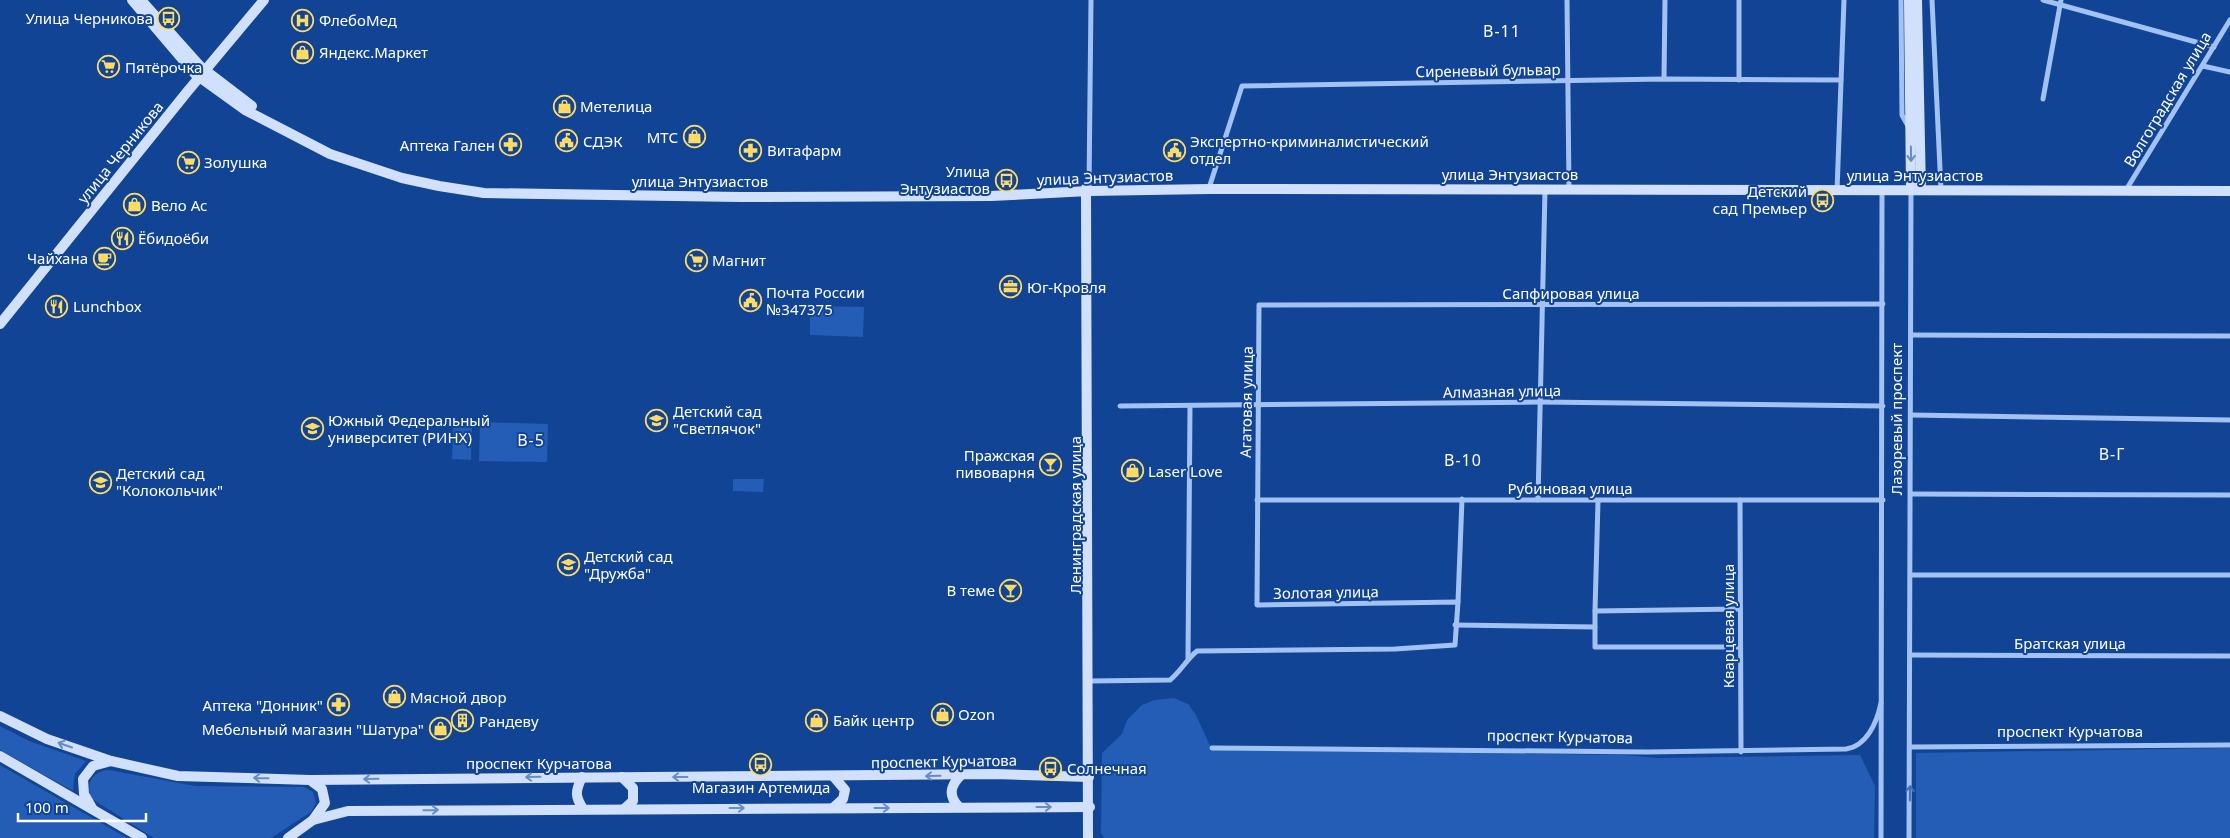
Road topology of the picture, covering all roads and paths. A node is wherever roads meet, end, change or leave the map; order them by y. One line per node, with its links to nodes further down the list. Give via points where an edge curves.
1 (132, 0): 19 (street, улица Энтузиастов)
2 (141, 0): 19 (street)
3 (258, 0): 19 (street, улица Черникова)
4 (264, 0): 19 (street, улица Черникова)
5 (1091, 0): 29 (street, Ленинградская улица)
6 (1567, 0): 24 (street)
7 (1665, 0): 21 (street)
8 (1739, 0): 22 (street)
9 (1844, 0): 23 (street)
10 (1900, 0): 26 (street, via 1902,115)
11 (1909, 0): 26 (street, Лазоревый проспект)
12 (1917, 0): 32 (street, Лазоревый проспект)
13 (1932, 0): 33 (street)
14 (2043, 0): 15 (street)
15 (2060, 2): 17 (street); 25 (street)
16 (2230, 20): 17 (street, Волгоградская улица)
17 (2214, 47): 18 (street, Волгоградская улица)
18 (2203, 66): 20 (street); 34 (street, Волгоградская улица)
19 (200, 72): 29 (street, улица Энтузиастов, via 245,110 330,154 402,178 484,193 962,196); 40 (street, улица Черникова); 41 (street, улица Черникова)
20 (2230, 72)
21 (1664, 79): 22 (street, Сиреневый бульвар); 24 (street, Сиреневый бульвар)
22 (1739, 80): 23 (street, Сиреневый бульвар)
23 (1841, 80): 35 (street)
24 (1567, 81): 27 (street, Сиреневый бульвар, via 1242,86); 28 (street)
25 (2043, 99)
26 (1911, 133): 32 (street, Лазоревый проспект, one-way to 32)
27 (1209, 189): 29 (street, улица Энтузиастов); 30 (street, улица Энтузиастов)
28 (1569, 189): 30 (street, улица Энтузиастов); 35 (street, улица Энтузиастов)
29 (1087, 190): 70 (street, Ленинградская улица); 83 (street)
30 (1545, 190): 39 (street)
31 (1882, 190): 32 (street, улица Энтузиастов); 35 (street, улица Энтузиастов); 37 (street, Лазоревый проспект)
32 (1916, 190): 33 (street, улица Энтузиастов); 42 (street, Лазоревый проспект)
33 (1941, 190): 34 (street, улица Энтузиастов)
34 (2126, 190): 36 (street, улица Энтузиастов)
35 (1837, 191)
36 (2230, 191)
37 (1883, 304): 39 (street, Сапфировая улица); 47 (street, Лазоревый проспект)
38 (1259, 305): 39 (street, Сапфировая улица); 46 (street, Агатовая улица)
39 (1544, 305): 44 (street)
40 (0, 316)
41 (0, 324)
42 (1912, 335): 43 (street); 49 (street, Лазоревый проспект)
43 (2230, 336)
44 (1540, 402): 46 (street, Алмазная улица); 47 (street, Алмазная улица); 55 (street)
45 (1120, 406): 48 (street, Алмазная улица)
46 (1258, 406): 48 (street, Алмазная улица); 54 (street, Агатовая улица)
47 (1883, 406): 57 (street, Лазоревый проспект)
48 (1190, 407): 69 (street)
49 (1911, 415): 50 (street); 51 (street, Лазоревый проспект)
50 (2230, 420)
51 (1911, 494): 52 (street); 59 (street, Лазоревый проспект)
52 (2230, 494)
53 (1462, 499): 54 (street, Рубиновая улица); 55 (street, Рубиновая улица); 61 (street)
54 (1257, 500): 61 (street, Золотая улица, via 1257,605)
55 (1538, 500): 58 (street, Рубиновая улица)
56 (1740, 500): 57 (street, Рубиновая улица); 58 (street, Рубиновая улица); 62 (street, Кварцевая улица)
57 (1883, 500): 71 (street, Лазоревый проспект)
58 (1598, 501): 63 (street)
59 (1911, 575): 60 (street); 67 (street, Лазоревый проспект)
60 (2230, 575)
61 (1458, 602): 64 (street)
62 (1740, 609): 63 (street); 66 (street, Кварцевая улица)
63 (1595, 611): 65 (street)
64 (1456, 625): 65 (street); 69 (street, via 1455,644 1394,649 1197,652)
65 (1594, 627): 66 (street, via 1594,647)
66 (1740, 647): 76 (street, Кварцевая улица)
67 (1910, 655): 68 (street, Братская улица); 74 (street, Лазоревый проспект)
68 (2230, 656)
69 (1188, 658): 70 (street, via 1184,668 1170,680)
70 (1090, 681): 83 (street, Ленинградская улица)
71 (1881, 703): 76 (street, проспект Курчатова, via 1878,717 1869,732 1853,748); 95 (street, Лазоревый проспект)
72 (0, 716): 78 (street, проспект Курчатова, one-way to 72, via 47,739)
73 (2230, 745): 74 (street, проспект Курчатова)
74 (1910, 747): 96 (street, Лазоревый проспект, one-way to 74)
75 (1212, 748): 76 (street, проспект Курчатова)
76 (1741, 752)
77 (0, 756): 90 (street)
78 (111, 761): 84 (street, проспект Курчатова, one-way to 78, via 178,776); 90 (street, via 93,766 83,779 84,794)
79 (834, 776): 80 (street, проспект Курчатова, one-way to 79); 82 (street, проспект Курчатова, one-way to 82); 86 (street, via 845,790 843,799)
80 (960, 776): 83 (street, проспект Курчатова); 87 (street, via 951,792)
81 (582, 777): 82 (street, проспект Курчатова); 84 (street, проспект Курчатова, one-way to 84); 88 (street, via 576,798)
82 (622, 777): 89 (street, via 633,788 633,801)
83 (1088, 777): 85 (street, Ленинградская улица)
84 (310, 780): 91 (street, via 322,789 325,803)
85 (1089, 807): 87 (street, one-way to 85); 94 (street, Ленинградская улица)
86 (833, 808): 87 (street, one-way to 87); 89 (street, one-way to 86)
87 (958, 808)
88 (583, 809): 89 (street); 91 (street, one-way to 88, via 348,811)
89 (624, 809)
90 (94, 810): 92 (street)
91 (313, 820): 93 (street)
92 (142, 838)
93 (288, 838)
94 (1089, 838)
95 (1881, 838)
96 (1909, 838)

